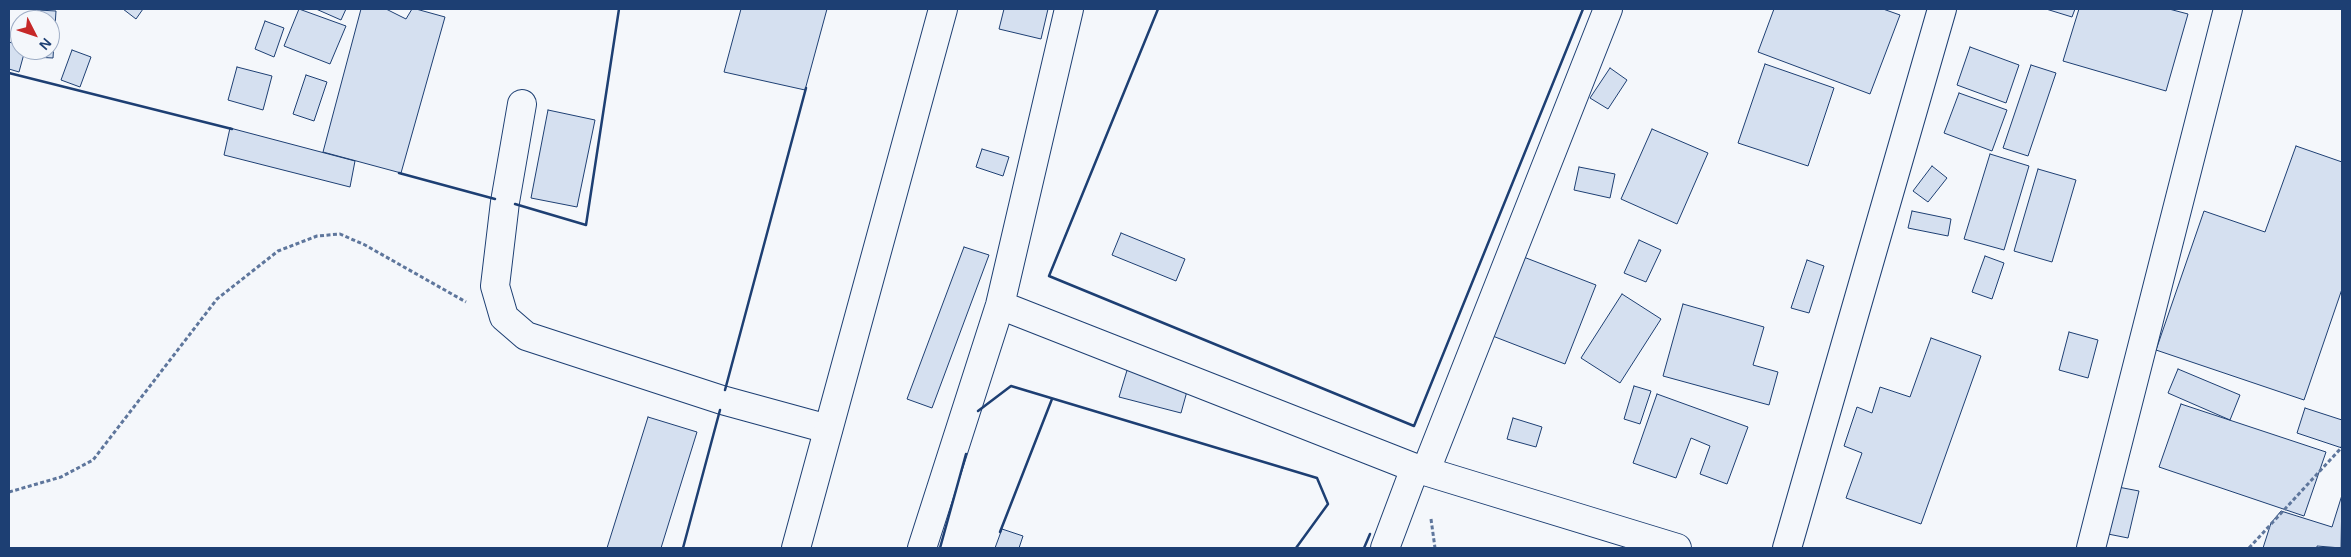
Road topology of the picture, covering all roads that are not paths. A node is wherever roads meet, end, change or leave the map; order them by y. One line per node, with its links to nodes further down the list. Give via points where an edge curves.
1 (942, 9): 8 (main road)
2 (1069, 9): 7 (main road)
3 (1608, 9): 9 (main road)
4 (1942, 9): 14 (main road)
5 (2228, 9): 15 (main road)
6 (522, 104): 8 (main road, via 504,202 495,286 504,317 526,336 722,400)
7 (1000, 305): 9 (main road); 11 (main road)
8 (828, 429): 10 (main road)
9 (1420, 469): 12 (main road); 13 (main road)
10 (796, 548)
11 (922, 548)
12 (1385, 548)
13 (1677, 548)
14 (1787, 548)
15 (2092, 548)

